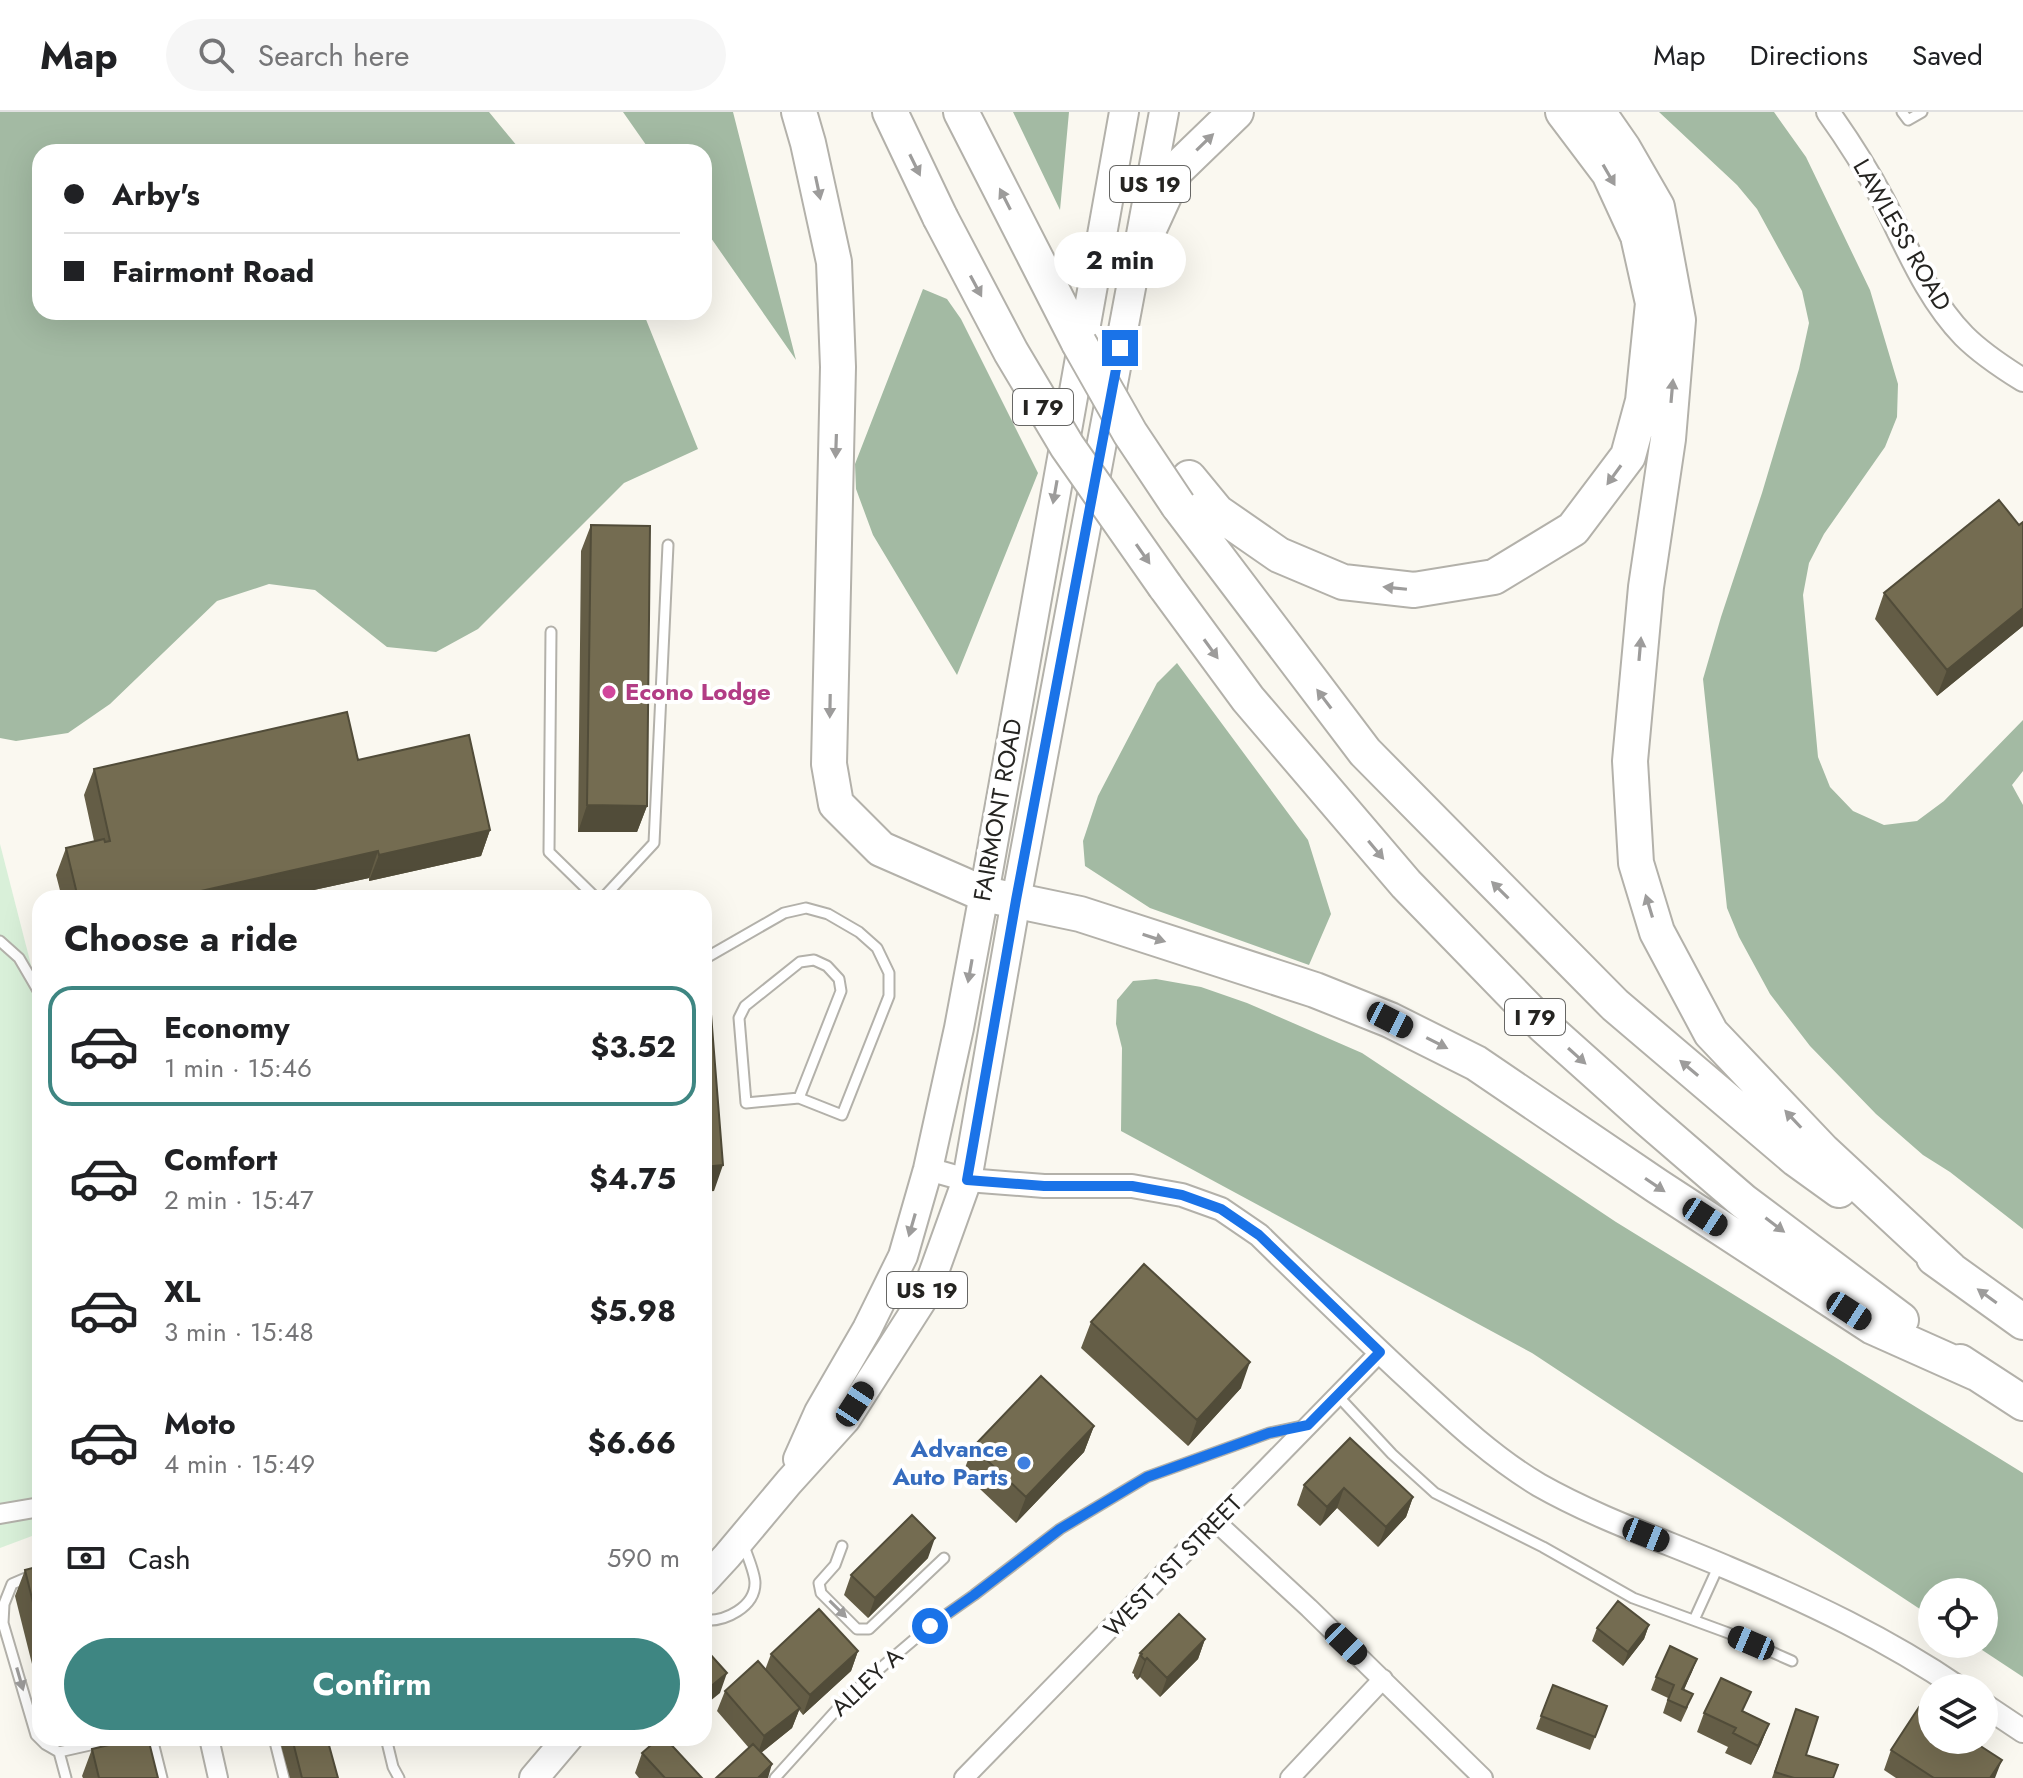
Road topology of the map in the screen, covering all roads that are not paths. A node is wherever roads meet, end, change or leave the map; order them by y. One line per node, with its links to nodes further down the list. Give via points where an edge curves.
1 (799, 112): 19 (highway, one-way to 19, via 834,262 838,367 829,764 836,804 881,849)
2 (890, 112): 29 (highway, I 79, one-way to 29, bridge, via 1011,352 1067,446 1248,699 1406,884 1543,1025 1743,1201)
3 (961, 112): 14 (highway, one-way to 3, bridge, via 1079,343)
4 (1124, 112): 19 (main road, FAIRMONT ROAD / US 19, one-way to 19)
5 (1164, 112): 12 (main road, FAIRMONT ROAD / US 19)
6 (1236, 112): 12 (highway, one-way to 6, via 1176,170)
7 (1563, 112): 14 (highway, one-way to 14, via 1609,173 1638,236 1653,303 1643,401 1628,456 1573,529 1494,577 1414,590 1343,582 1279,555)
8 (1598, 112): 26 (highway, one-way to 8, via 1823,1151 1711,1033 1657,932 1636,863 1630,761 1678,320 1657,207)
9 (1828, 112): 13 (street, LAWLESS ROAD, via 1882,198 1938,304 1965,336)
10 (1902, 112): 11 (lane, via 1908,120)
11 (1922, 112)
12 (1137, 255): 19 (main road, FAIRMONT ROAD / US 19)
13 (2023, 380)
14 (1184, 492): 26 (highway, I 79, one-way to 14, via 1796,1159 1615,1005 1365,752)
15 (668, 545): 18 (lane, via 654,843)
16 (551, 632): 17 (lane, via 549,852)
17 (588, 890)
18 (610, 890)
19 (1000, 897): 24 (main road, FAIRMONT ROAD / US 19, one-way to 24, via 959,1028); 25 (main road, FAIRMONT ROAD / US 19); 29 (highway, one-way to 29, via 1080,914 1315,990 1390,1020 1476,1063 1873,1327)
20 (0, 941): 22 (lane)
21 (712, 954): 23 (lane, via 784,913 806,908 828,914 877,948 889,973 889,996 842,1115)
22 (32, 980)
23 (799, 1098): 23 (lane, via 841,991 839,979 814,960 800,962 745,1006 739,1018 746,1103)
24 (928, 1169): 25 (street); 33 (main road, FAIRMONT ROAD / US 19, one-way to 33, via 903,1256 819,1412)
25 (967, 1180): 28 (street, via 1132,1186 1221,1209 1259,1235); 33 (main road, FAIRMONT ROAD / US 19, via 926,1294 846,1419)
26 (1950, 1269): 27 (highway, I 79, one-way to 26)
27 (2023, 1322)
28 (1380, 1352): 30 (street, WEST 1ST STREET); 40 (street, via 1463,1429 1540,1485)
29 (1976, 1373): 31 (highway, I 79)
30 (1338, 1396): 32 (street, WEST 1ST STREET); 43 (lane, via 1435,1493 1633,1598)
31 (2023, 1403)
32 (1308, 1425): 36 (street, WEST 1ST STREET); 65 (lane, ALLEY A, via 1269,1433 1147,1477 1060,1529 884,1665)
33 (789, 1482): 37 (main road, FAIRMONT ROAD / US 19)
34 (32, 1508): 35 (street)
35 (0, 1514)
36 (1216, 1522): 47 (street); 66 (street, WEST 1ST STREET)
37 (742, 1539): 41 (main road, FAIRMONT ROAD / US 19); 44 (lane, via 755,1582 751,1595 742,1609)
38 (842, 1546): 39 (lane, one-way to 39, via 835,1565 819,1583 821,1593 857,1629 869,1629)
39 (944, 1558)
40 (1720, 1565): 43 (lane); 46 (street, via 1864,1630)
41 (712, 1572)
42 (32, 1575): 49 (lane, one-way to 49, via 12,1584 3,1623)
43 (1694, 1620): 45 (lane)
44 (712, 1621)
45 (1792, 1661)
46 (1939, 1674)
47 (1383, 1679): 67 (street); 68 (street)
48 (1998, 1714): 50 (street)
49 (32, 1721)
50 (2023, 1731)
51 (48, 1746): 58 (lane, one-way to 58)
52 (86, 1746): 58 (lane)
53 (154, 1746): 60 (lane)
54 (211, 1746): 61 (street)
55 (276, 1746): 62 (lane)
56 (388, 1746): 63 (lane)
57 (561, 1746): 64 (main road)
58 (59, 1752): 59 (lane)
59 (66, 1778)
60 (162, 1778)
61 (218, 1778)
62 (284, 1778)
63 (399, 1778)
64 (534, 1778)
65 (775, 1778)
66 (964, 1778)
67 (1290, 1778)
68 (1483, 1778)

